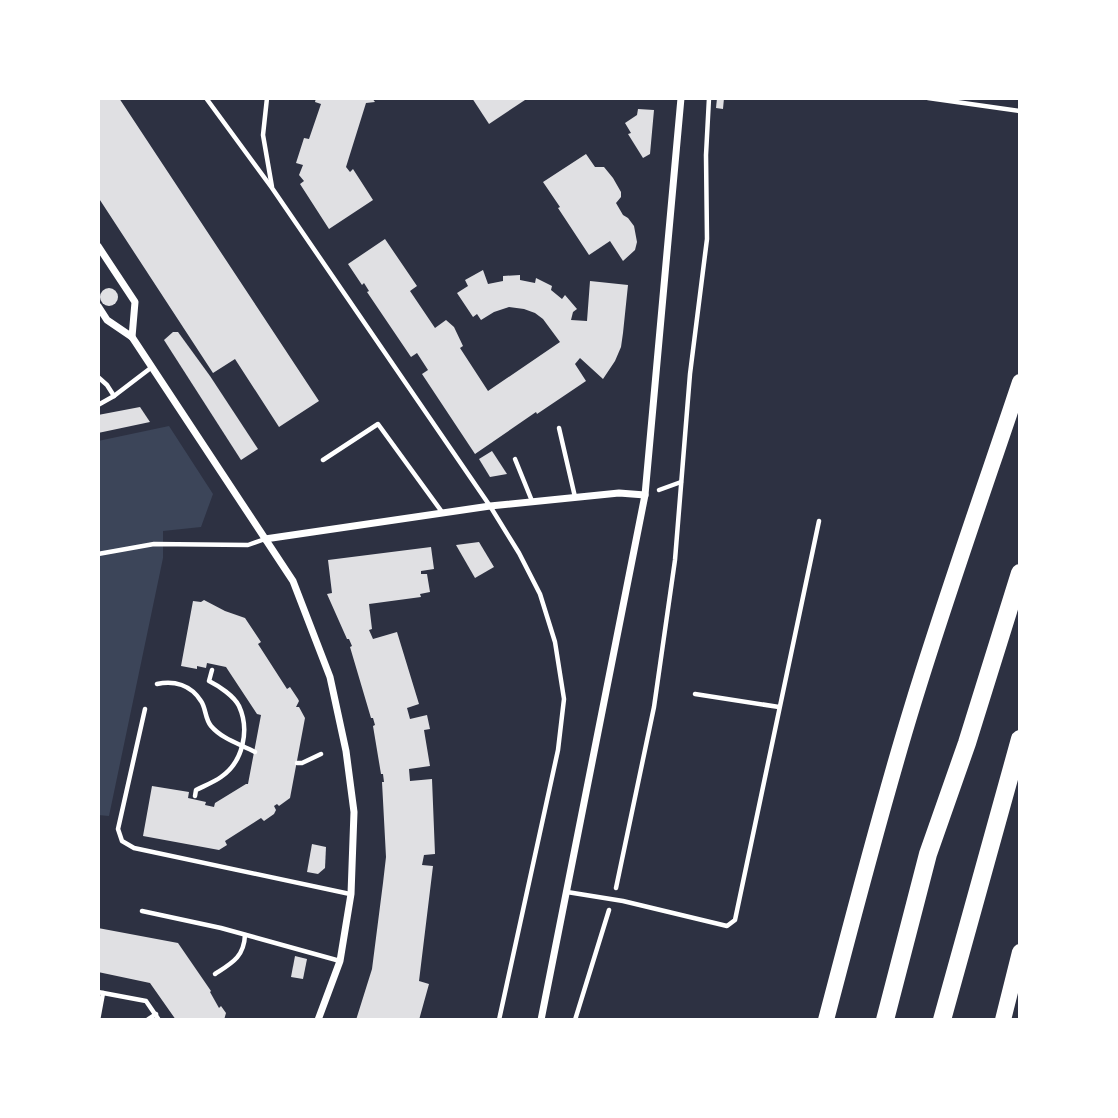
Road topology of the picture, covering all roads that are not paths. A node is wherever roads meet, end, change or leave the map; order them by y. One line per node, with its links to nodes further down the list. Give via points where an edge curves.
1 (206, 98): 6 (lane)
2 (267, 98): 6 (lane, via 263,135)
3 (681, 98): 18 (street)
4 (928, 98): 5 (lane)
5 (1020, 111)
6 (272, 188): 21 (lane)
7 (98, 246): 9 (street, via 135,302)
8 (98, 306): 9 (street, via 107,320)
9 (132, 337): 10 (street)
10 (153, 367): 13 (lane); 24 (street)
11 (98, 377): 13 (lane)
12 (1020, 382): 41 (highway, via 913,704)
13 (114, 396): 14 (lane)
14 (98, 405)
15 (559, 428): 19 (lane)
16 (515, 459): 20 (lane)
17 (323, 460): 22 (lane, via 378,424)
18 (645, 495): 19 (street); 31 (street)
19 (576, 497): 20 (street)
20 (533, 502): 21 (street)
21 (490, 506): 22 (street); 39 (lane, via 540,594 555,642 564,699 558,750)
22 (442, 513): 24 (street)
23 (819, 521): 28 (lane)
24 (265, 539): 25 (lane, via 248,545 154,544); 32 (street, via 293,581 330,677 354,812)
25 (98, 554)
26 (1020, 573): 42 (highway, via 928,854)
27 (695, 694): 28 (lane)
28 (779, 707): 31 (lane, via 735,920 727,926)
29 (145, 709): 32 (lane, via 118,829 122,841 134,848)
30 (1020, 739): 43 (highway)
31 (567, 892): 40 (street)
32 (351, 894): 36 (street)
33 (142, 911): 34 (lane)
34 (246, 935): 36 (lane); 37 (lane, via 240,955)
35 (1020, 952): 44 (highway)
36 (340, 961): 38 (street)
37 (215, 974)
38 (318, 1020)
39 (499, 1020)
40 (541, 1020)
41 (826, 1020)
42 (885, 1020)
43 (942, 1020)
44 (1003, 1020)

